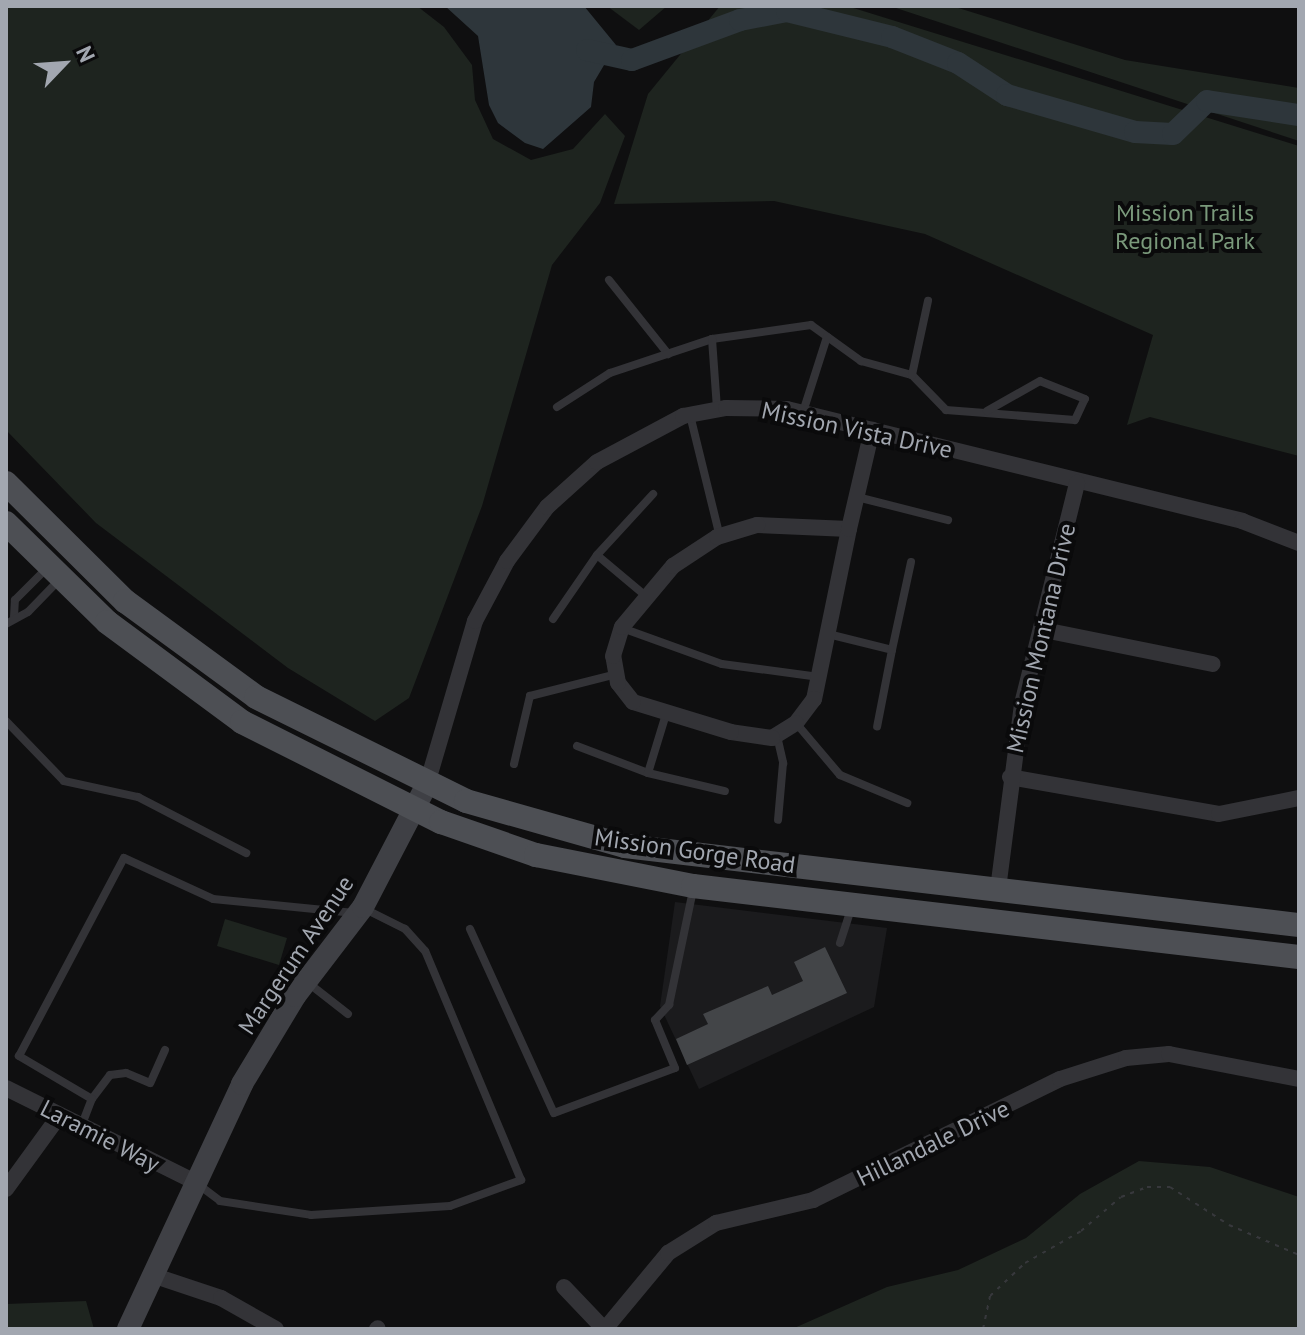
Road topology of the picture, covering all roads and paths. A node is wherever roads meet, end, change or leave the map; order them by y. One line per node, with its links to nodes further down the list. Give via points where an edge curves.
1 (609, 280): 5 (lane)
2 (928, 301): 6 (lane)
3 (827, 337): 4 (lane, via 811,325); 6 (lane, via 861,361); 10 (lane)
4 (712, 339): 5 (lane); 8 (lane)
5 (668, 354): 7 (lane, via 610,373)
6 (912, 375): 9 (lane, via 946,410)
7 (557, 407)
8 (717, 409): 10 (street, Mission Vista Drive); 11 (street, Mission Vista Drive)
9 (987, 411): 9 (lane, via 1075,420 1085,399 1040,381)
10 (803, 413): 12 (street, Mission Vista Drive)
11 (690, 414): 20 (lane); 44 (street, Mission Vista Drive, via 628,440 597,462 547,507 507,561 475,621)
12 (872, 430): 14 (street, Mission Vista Drive); 16 (street)
13 (6, 483): 44 (main road, Mission Gorge Road, via 125,601 208,663 256,697)
14 (1077, 483): 21 (street, Mission Vista Drive, via 1242,521); 29 (street, Mission Montana Drive)
15 (653, 494): 22 (lane)
16 (856, 497): 17 (lane); 19 (street)
17 (948, 520)
18 (6, 523): 24 (main road, Mission Gorge Road)
19 (849, 529): 20 (street, via 757,525); 30 (street)
20 (720, 537): 25 (street, via 673,566)
21 (1299, 543)
22 (597, 555): 25 (lane); 26 (lane)
23 (911, 562): 31 (lane)
24 (55, 572): 27 (lane, via 28,612); 27 (lane, via 15,600); 48 (main road, Mission Gorge Road, via 107,622 242,722)
25 (647, 597): 28 (street)
26 (553, 619)
27 (10, 620)
28 (622, 627): 33 (street, via 613,656); 34 (lane, via 722,664)
29 (1044, 630): 32 (street); 43 (street, Mission Montana Drive, via 1022,704)
30 (828, 634): 31 (lane); 34 (street)
31 (892, 650): 38 (lane)
32 (1213, 664)
33 (617, 674): 35 (street, via 633,702); 41 (lane, via 530,696)
34 (819, 677): 37 (street, via 814,699)
35 (666, 714): 39 (street); 42 (lane)
36 (6, 721): 50 (lane, via 64,781 138,797)
37 (796, 723): 39 (street); 47 (lane, via 840,775)
38 (877, 727)
39 (777, 736): 49 (lane, via 783,763)
40 (577, 746): 42 (lane)
41 (514, 764)
42 (648, 773): 45 (lane)
43 (1010, 777): 46 (street, via 1219,814); 52 (street, Mission Montana Drive)
44 (427, 784): 48 (street, Margerum Avenue); 52 (main road, Mission Gorge Road, via 625,846)
45 (725, 791)
46 (1299, 798)
47 (907, 803)
48 (415, 810): 51 (main road, Mission Gorge Road, via 536,855); 54 (street, Margerum Avenue)
49 (778, 820)
50 (246, 853)
51 (693, 886): 53 (main road, Mission Gorge Road); 56 (lane, via 669,1005 655,1020 675,1068 554,1113)
52 (998, 889): 55 (main road, Mission Gorge Road)
53 (853, 905): 57 (lane); 58 (main road, Mission Gorge Road)
54 (361, 910): 59 (street, Margerum Avenue); 64 (lane, via 213,899 124,858 19,1056); 67 (lane, via 405,929 425,951 521,1180 450,1206 311,1215 220,1201)
55 (1299, 925)
56 (470, 929)
57 (840, 943)
58 (1299, 957)
59 (306, 981): 60 (lane); 67 (street, Margerum Avenue, via 242,1084)
60 (348, 1014)
61 (165, 1050): 64 (lane, via 150,1083 126,1073 110,1075)
62 (1299, 1079): 74 (street, Hillandale Drive, via 1169,1054 1126,1058 1060,1079 828,1194 716,1223 668,1253)
63 (6, 1088): 65 (street, Laramie Way)
64 (92, 1099): 66 (lane)
65 (59, 1116): 66 (street, Laramie Way); 68 (street)
66 (81, 1127): 67 (street, Laramie Way)
67 (195, 1182): 70 (street, Margerum Avenue)
68 (6, 1189)
69 (1299, 1255): 75 (path, via 1229,1225 1170,1187 1147,1187 1121,1197 1081,1231 1025,1263 990,1296)
70 (155, 1276): 72 (street, Margerum Avenue); 73 (street, via 221,1298)
71 (564, 1287): 74 (street)
72 (128, 1329)
73 (276, 1329)
74 (604, 1329)
75 (983, 1329)

